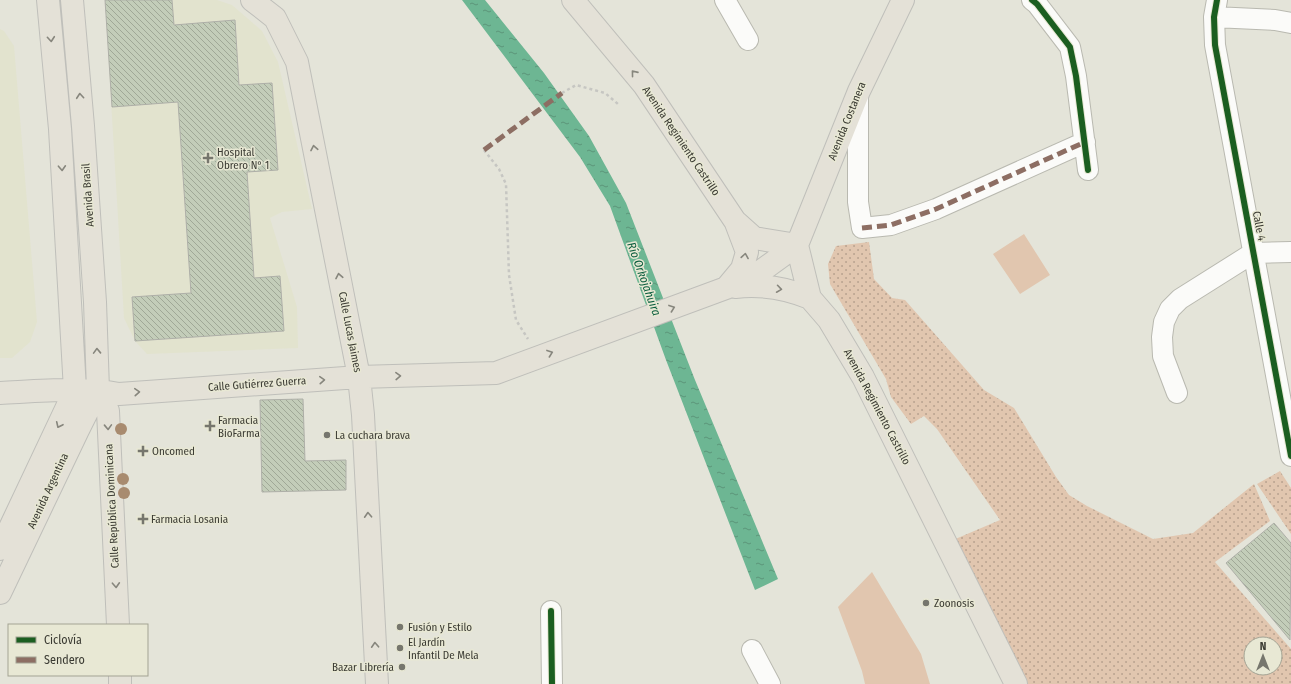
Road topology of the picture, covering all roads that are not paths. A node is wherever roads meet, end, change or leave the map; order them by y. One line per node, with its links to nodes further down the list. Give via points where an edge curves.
1 (48, 0): 13 (main road, one-way to 13)
2 (72, 0): 12 (main road, Avenida Brasil, one-way to 2)
3 (252, 0): 24 (main road, Calle Lucas Jaimes, one-way to 3, via 297,62 276,18)
4 (573, 0): 16 (main road, Avenida Regimiento Castrillo, one-way to 4, via 644,85)
5 (725, 0): 10 (street)
6 (903, 0): 11 (main road, Avenida Costanera)
7 (1038, 1): 14 (street, via 1070,47)
8 (1216, 8): 9 (street); 19 (street, Calle 4, via 1215,45)
9 (1291, 23)
10 (748, 40)
11 (859, 91): 14 (street, via 858,195 862,228 891,225 936,209); 17 (main road, Avenida Costanera)
12 (83, 126): 13 (main road); 22 (main road, Avenida Brasil)
13 (60, 129): 23 (main road, one-way to 23)
14 (1085, 142): 15 (street)
15 (1088, 170)
16 (735, 221): 17 (main road, Avenida Regimiento Castrillo, via 754,238); 20 (main road, one-way to 16, via 742,269 747,252)
17 (797, 245): 20 (main road, via 757,274); 21 (main road, Avenida Regimiento Castrillo)
18 (1291, 252): 19 (street)
19 (1253, 253): 28 (street, via 1180,299 1170,309 1164,322 1163,356); 29 (street, Calle 4)
20 (723, 289): 21 (main road, one-way to 21, via 753,285 785,289); 24 (main road, Calle Gutiérrez Guerra, one-way to 20, via 496,373)
21 (810, 298): 38 (main road, Avenida Regimiento Castrillo, via 829,320 863,377)
22 (95, 302): 23 (main road); 26 (main road, Avenida Brasil, one-way to 22)
23 (69, 304): 25 (main road)
24 (359, 377): 26 (main road, Calle Gutiérrez Guerra, one-way to 24, via 120,394); 35 (main road, Calle Lucas Jaimes, one-way to 24)
25 (75, 390): 26 (main road, Calle Gutiérrez Guerra); 27 (main road, Calle Gutiérrez Guerra); 30 (main road, Avenida Argentina, one-way to 30)
26 (98, 390): 30 (main road, Avenida Argentina, via 78,430); 33 (main road, Calle República Dominicana, one-way to 33, via 108,411)
27 (0, 392)
28 (1177, 393)
29 (1291, 456)
30 (5, 556): 31 (main road, Avenida Argentina)
31 (0, 593)
32 (551, 611): 36 (street)
33 (118, 624)
34 (752, 650): 37 (street)
35 (377, 684)
36 (552, 684)
37 (770, 684)
38 (1016, 684)

